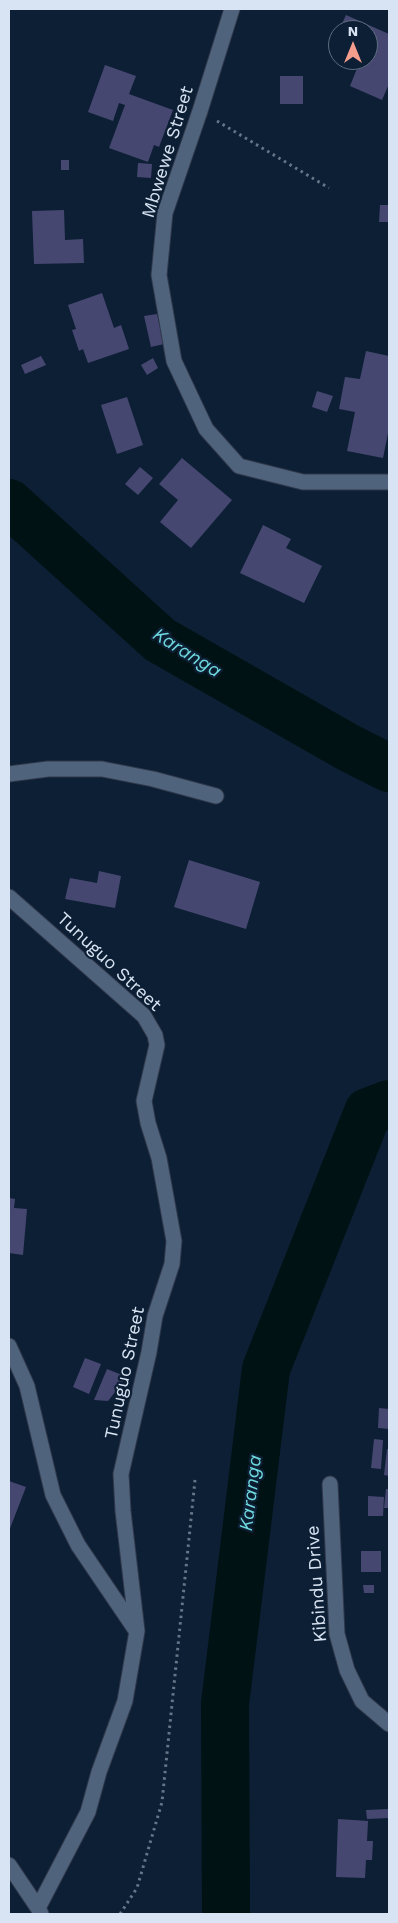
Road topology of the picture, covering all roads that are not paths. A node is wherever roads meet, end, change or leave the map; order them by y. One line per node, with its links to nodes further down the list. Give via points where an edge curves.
1 (232, 9): 2 (street, Mbwewe Street, via 165,212 159,275 174,362 206,429 238,466 303,482)
2 (389, 482)
3 (9, 774): 4 (street, via 48,769 102,769)
4 (216, 796)
5 (9, 896): 8 (street, Tunuguo Street, via 144,1016 157,1045 144,1101 159,1158 174,1241 172,1264 155,1316 150,1352 121,1474)
6 (9, 1346): 8 (street, via 26,1386 53,1495 78,1545)
7 (330, 1484): 9 (street, Kibindu Drive, via 336,1634 347,1670 362,1701)
8 (136, 1631): 11 (street, Tunuguo Street, via 125,1701 88,1812)
9 (389, 1724)
10 (9, 1864): 11 (street)
11 (39, 1911)

